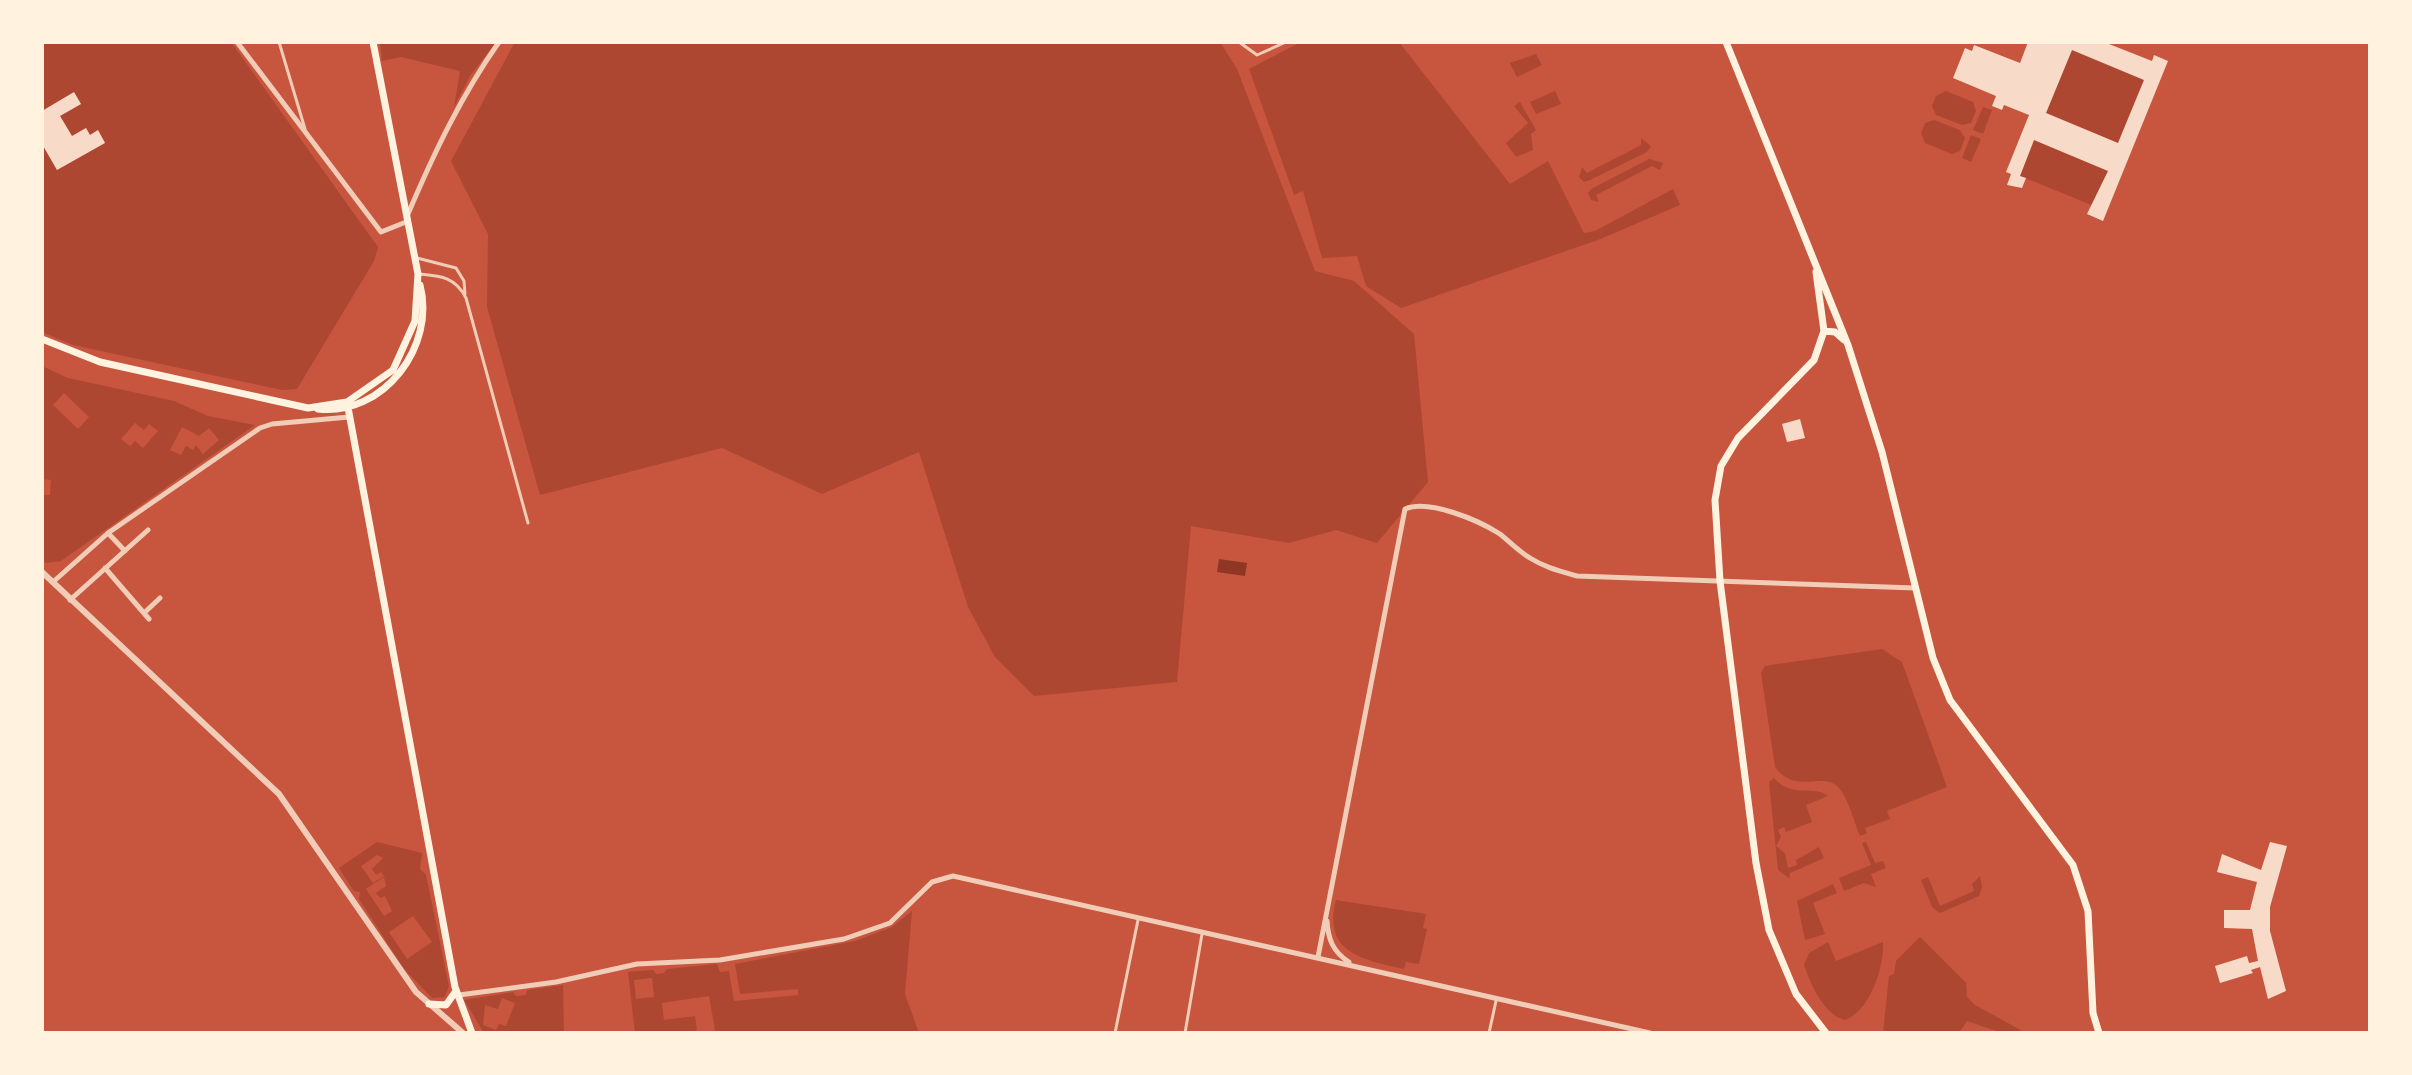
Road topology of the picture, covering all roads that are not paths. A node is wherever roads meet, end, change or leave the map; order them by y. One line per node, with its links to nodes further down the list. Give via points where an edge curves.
1 (237, 42): 8 (street)
2 (279, 42): 8 (lane)
3 (373, 42): 9 (main road)
4 (499, 42): 9 (street, via 440,139)
5 (1239, 42): 6 (lane, via 1257,55)
6 (1286, 42)
7 (1726, 42): 11 (main road)
8 (307, 136): 9 (street, via 381,232)
9 (406, 221): 10 (main road)
10 (414, 258): 12 (main road); 13 (lane, via 456,268)
11 (1814, 258): 14 (main road); 16 (main road)
12 (418, 274): 13 (lane, via 445,277 460,286); 17 (main road, via 423,320 413,353 380,393)
13 (466, 298): 19 (lane)
14 (1824, 331): 16 (main road, via 1835,332); 25 (main road, via 1807,369 1738,438 1721,466 1715,500)
15 (42, 339): 17 (main road, via 100,362 308,408)
16 (1848, 345): 27 (main road, via 1882,452)
17 (347, 405): 18 (main road)
18 (349, 417): 21 (street, via 260,428); 37 (main road)
19 (528, 523)
20 (148, 530): 22 (street)
21 (108, 533): 22 (street); 26 (street)
22 (125, 551): 23 (street)
23 (105, 568): 29 (street); 30 (street)
24 (42, 572): 26 (street)
25 (1720, 581): 27 (street); 32 (street, via 1577,576 1551,569 1499,534 1434,506 1405,509); 46 (main road, via 1769,930 1796,994)
26 (53, 582): 29 (street)
27 (1915, 588): 47 (main road, via 1950,700 2073,865 2088,911 2093,1013)
28 (160, 598): 30 (street)
29 (70, 600): 39 (street, via 279,794)
30 (144, 613): 31 (street)
31 (149, 619)
32 (1327, 912): 35 (street); 36 (street, via 1328,937 1339,956)
33 (1138, 920): 34 (street); 37 (street, via 953,876 932,882 890,923 844,939); 42 (lane)
34 (1202, 934): 35 (street); 43 (lane)
35 (1318, 957): 36 (street)
36 (1353, 965): 38 (street)
37 (457, 993): 39 (main road, via 446,1005); 41 (main road)
38 (1496, 1001): 44 (lane); 45 (street)
39 (429, 1004): 40 (street)
40 (463, 1033)
41 (472, 1033)
42 (1115, 1033)
43 (1185, 1033)
44 (1489, 1033)
45 (1650, 1033)
46 (1826, 1033)
47 (2099, 1033)

